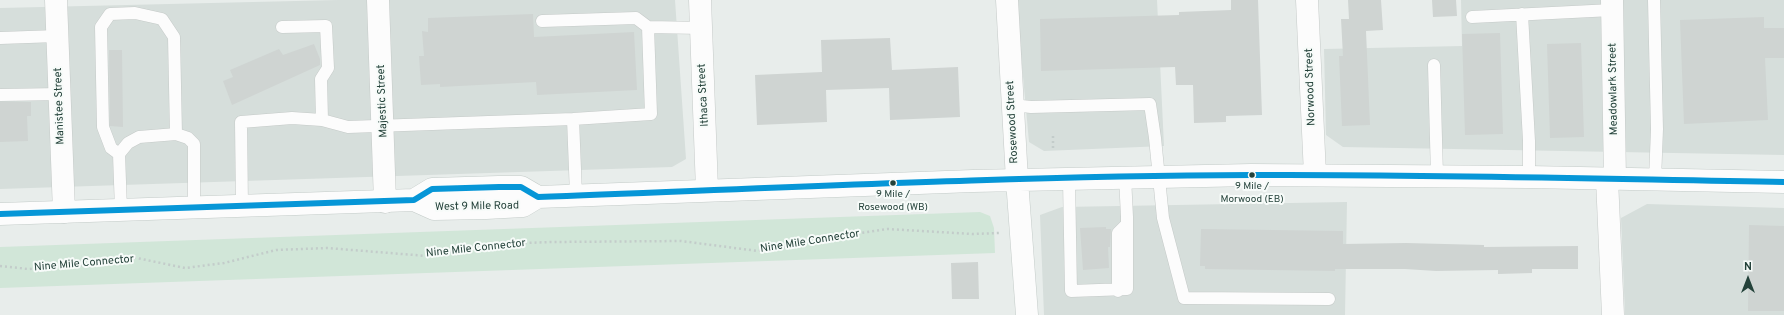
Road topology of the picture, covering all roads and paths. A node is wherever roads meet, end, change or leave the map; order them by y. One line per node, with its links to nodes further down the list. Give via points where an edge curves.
1 (56, 0): 14 (main road, Manistee Street)
2 (378, 0): 22 (main road, Majestic Street)
3 (700, 0): 13 (main road, Ithaca Street)
4 (1007, 0): 19 (main road, Rosewood Street)
5 (1307, 0): 27 (main road, Norwood Street)
6 (1654, 0): 35 (lane, via 1657,129)
7 (1612, 5): 8 (lane); 32 (main road, Meadowlark Street)
8 (1522, 14): 9 (lane); 31 (lane)
9 (1472, 17)
10 (542, 21): 12 (lane, via 636,18)
11 (282, 27): 21 (lane, via 326,26 328,68 321,79)
12 (648, 27): 13 (lane); 20 (lane, via 651,114)
13 (701, 28): 37 (main road, Ithaca Street)
14 (58, 36): 15 (lane); 17 (main road, Manistee Street)
15 (0, 38)
16 (1434, 65): 28 (lane)
17 (60, 94): 18 (lane); 43 (main road, Manistee Street)
18 (0, 95)
19 (1012, 105): 30 (lane, via 1031,107 1150,104); 33 (main road, Rosewood Street)
20 (573, 119): 22 (lane); 38 (lane)
21 (322, 120): 22 (lane, via 348,127); 40 (lane, via 292,118 241,122)
22 (384, 126): 39 (main road, Majestic Street)
23 (176, 134): 26 (lane, via 139,137 128,143); 26 (lane, via 174,37 162,19 135,13 110,14 101,27 103,127 111,148); 41 (lane, via 188,138 194,144)
24 (1053, 136): 25 (path)
25 (1053, 150)
26 (119, 154): 42 (lane)
27 (1315, 175): 28 (main road, West 9 Mile Road); 30 (main road, West 9 Mile Road)
28 (1437, 176): 31 (main road, West 9 Mile Road)
29 (1125, 177): 30 (main road, West 9 Mile Road); 34 (main road, West 9 Mile Road); 34 (lane, via 1127,290 1071,291)
30 (1158, 177): 47 (lane, via 1163,218 1184,298)
31 (1529, 177): 32 (main road, West 9 Mile Road)
32 (1611, 179): 35 (main road, West 9 Mile Road); 49 (main road, Meadowlark Street)
33 (1017, 180): 34 (main road, West 9 Mile Road); 37 (main road, West 9 Mile Road); 48 (main road, Rosewood Street)
34 (1069, 180)
35 (1655, 180): 36 (main road, West 9 Mile Road)
36 (1784, 182)
37 (708, 190): 38 (main road, West 9 Mile Road)
38 (576, 195): 39 (main road, West 9 Mile Road, via 538,197 521,187 432,189 414,200)
39 (385, 202): 40 (main road, West 9 Mile Road)
40 (242, 206): 41 (main road, West 9 Mile Road)
41 (194, 208): 42 (main road, West 9 Mile Road)
42 (121, 210): 43 (main road, West 9 Mile Road)
43 (64, 212): 44 (main road, West 9 Mile Road)
44 (0, 214)
45 (1002, 233): 46 (path, Nine Mile Connector, via 973,234 887,229 758,251 681,241 559,242 500,244 427,256 327,248 276,250 224,264 186,268 132,257 63,267 28,269)
46 (0, 266)
47 (1329, 299)
48 (1027, 315)
49 (1613, 315)

